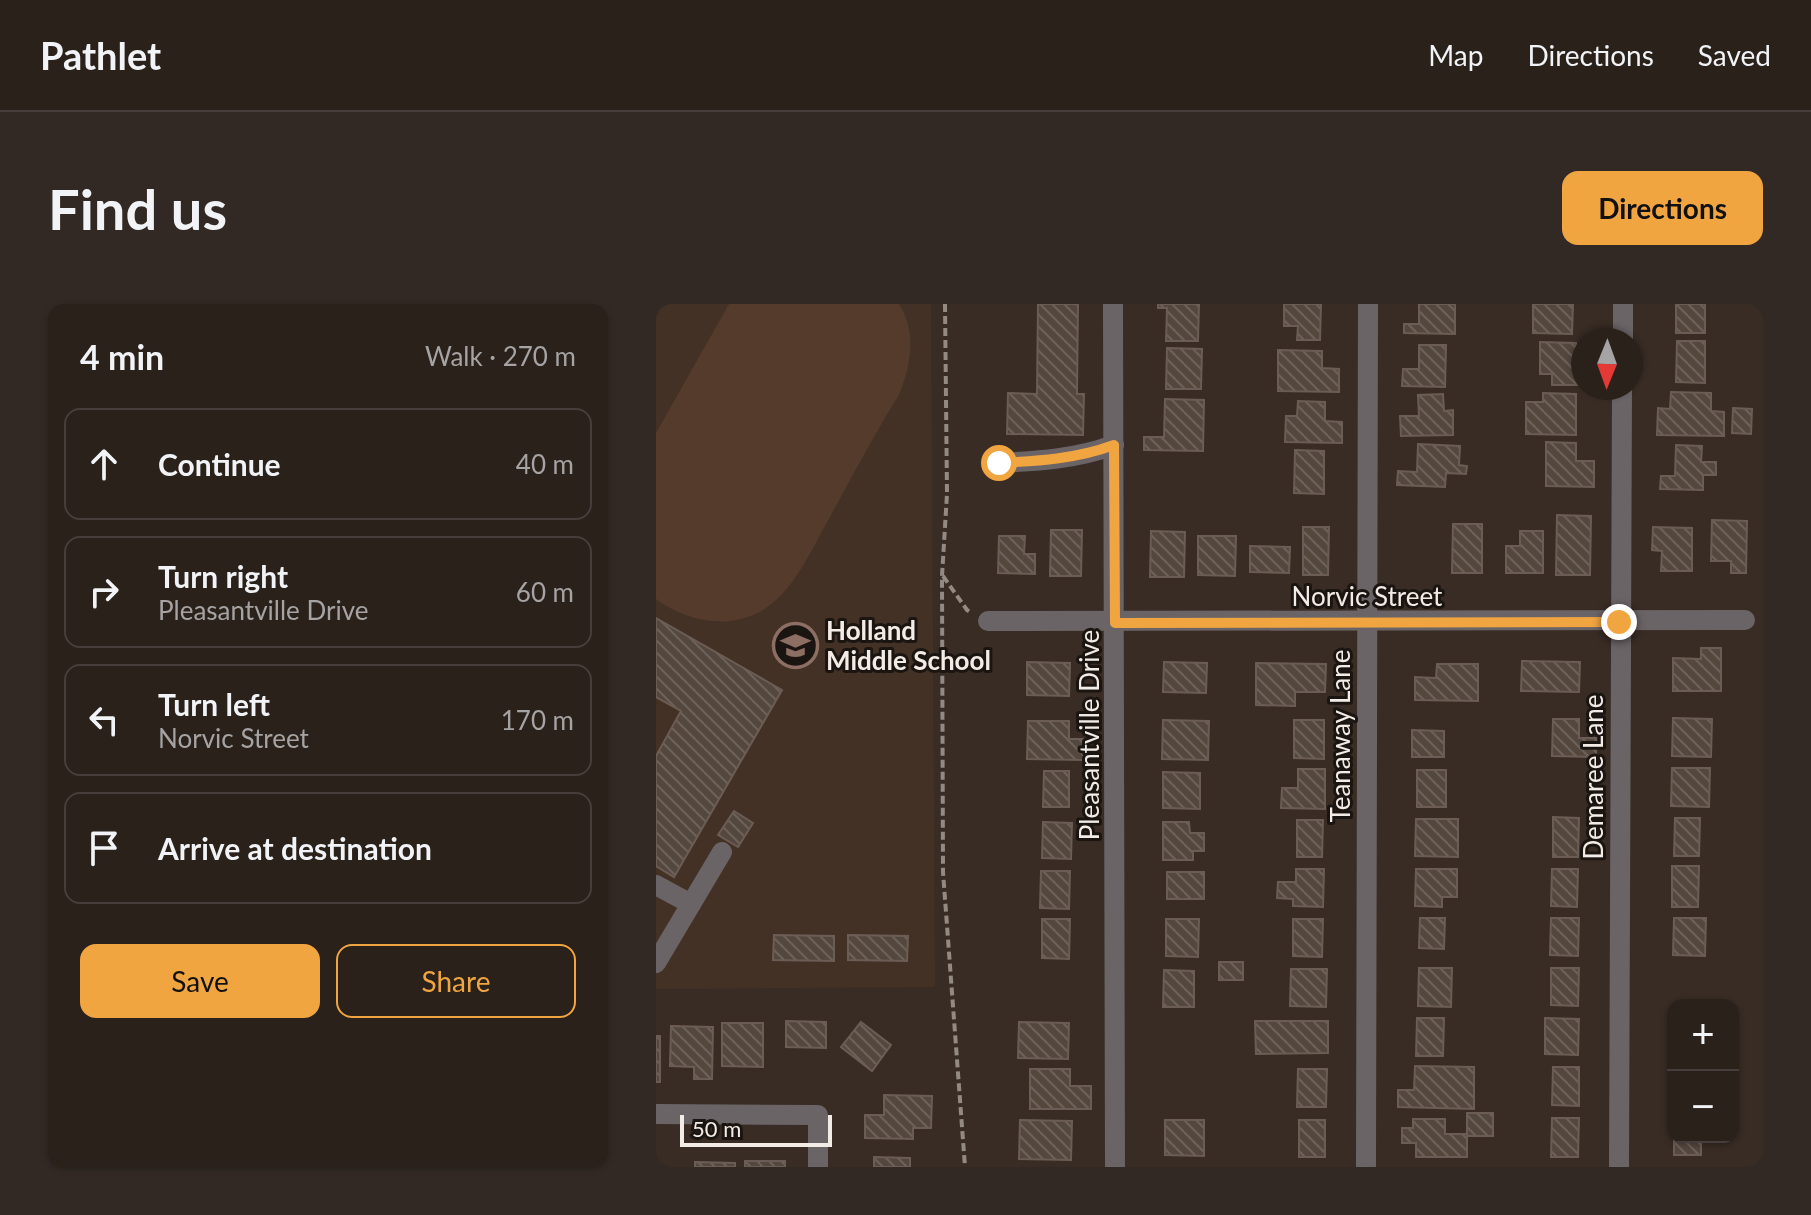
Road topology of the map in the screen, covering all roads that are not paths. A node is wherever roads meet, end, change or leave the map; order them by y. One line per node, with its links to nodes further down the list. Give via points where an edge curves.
1 (1113, 304): 6 (street, Pleasantville Drive)
2 (1368, 304): 10 (street, Teanaway Lane)
3 (1623, 304): 4 (street)
4 (1623, 328)
5 (1622, 400): 11 (street, Demaree Lane)
6 (1114, 445): 7 (street, via 1091,453); 12 (street, Pleasantville Drive)
7 (999, 463)
8 (1745, 620): 11 (street, Norvic Street)
9 (988, 621): 12 (street, Norvic Street)
10 (1366, 622): 11 (street, Norvic Street); 12 (street, Norvic Street); 20 (street, Teanaway Lane)
11 (1619, 622): 21 (street, Demaree Lane)
12 (1115, 623): 19 (street, Pleasantville Drive)
13 (722, 852): 15 (street)
14 (656, 885): 15 (street)
15 (691, 904): 16 (street)
16 (656, 963)
17 (656, 1114): 18 (street, via 818,1115)
18 (818, 1167)
19 (1115, 1167)
20 (1366, 1167)
21 (1619, 1167)

